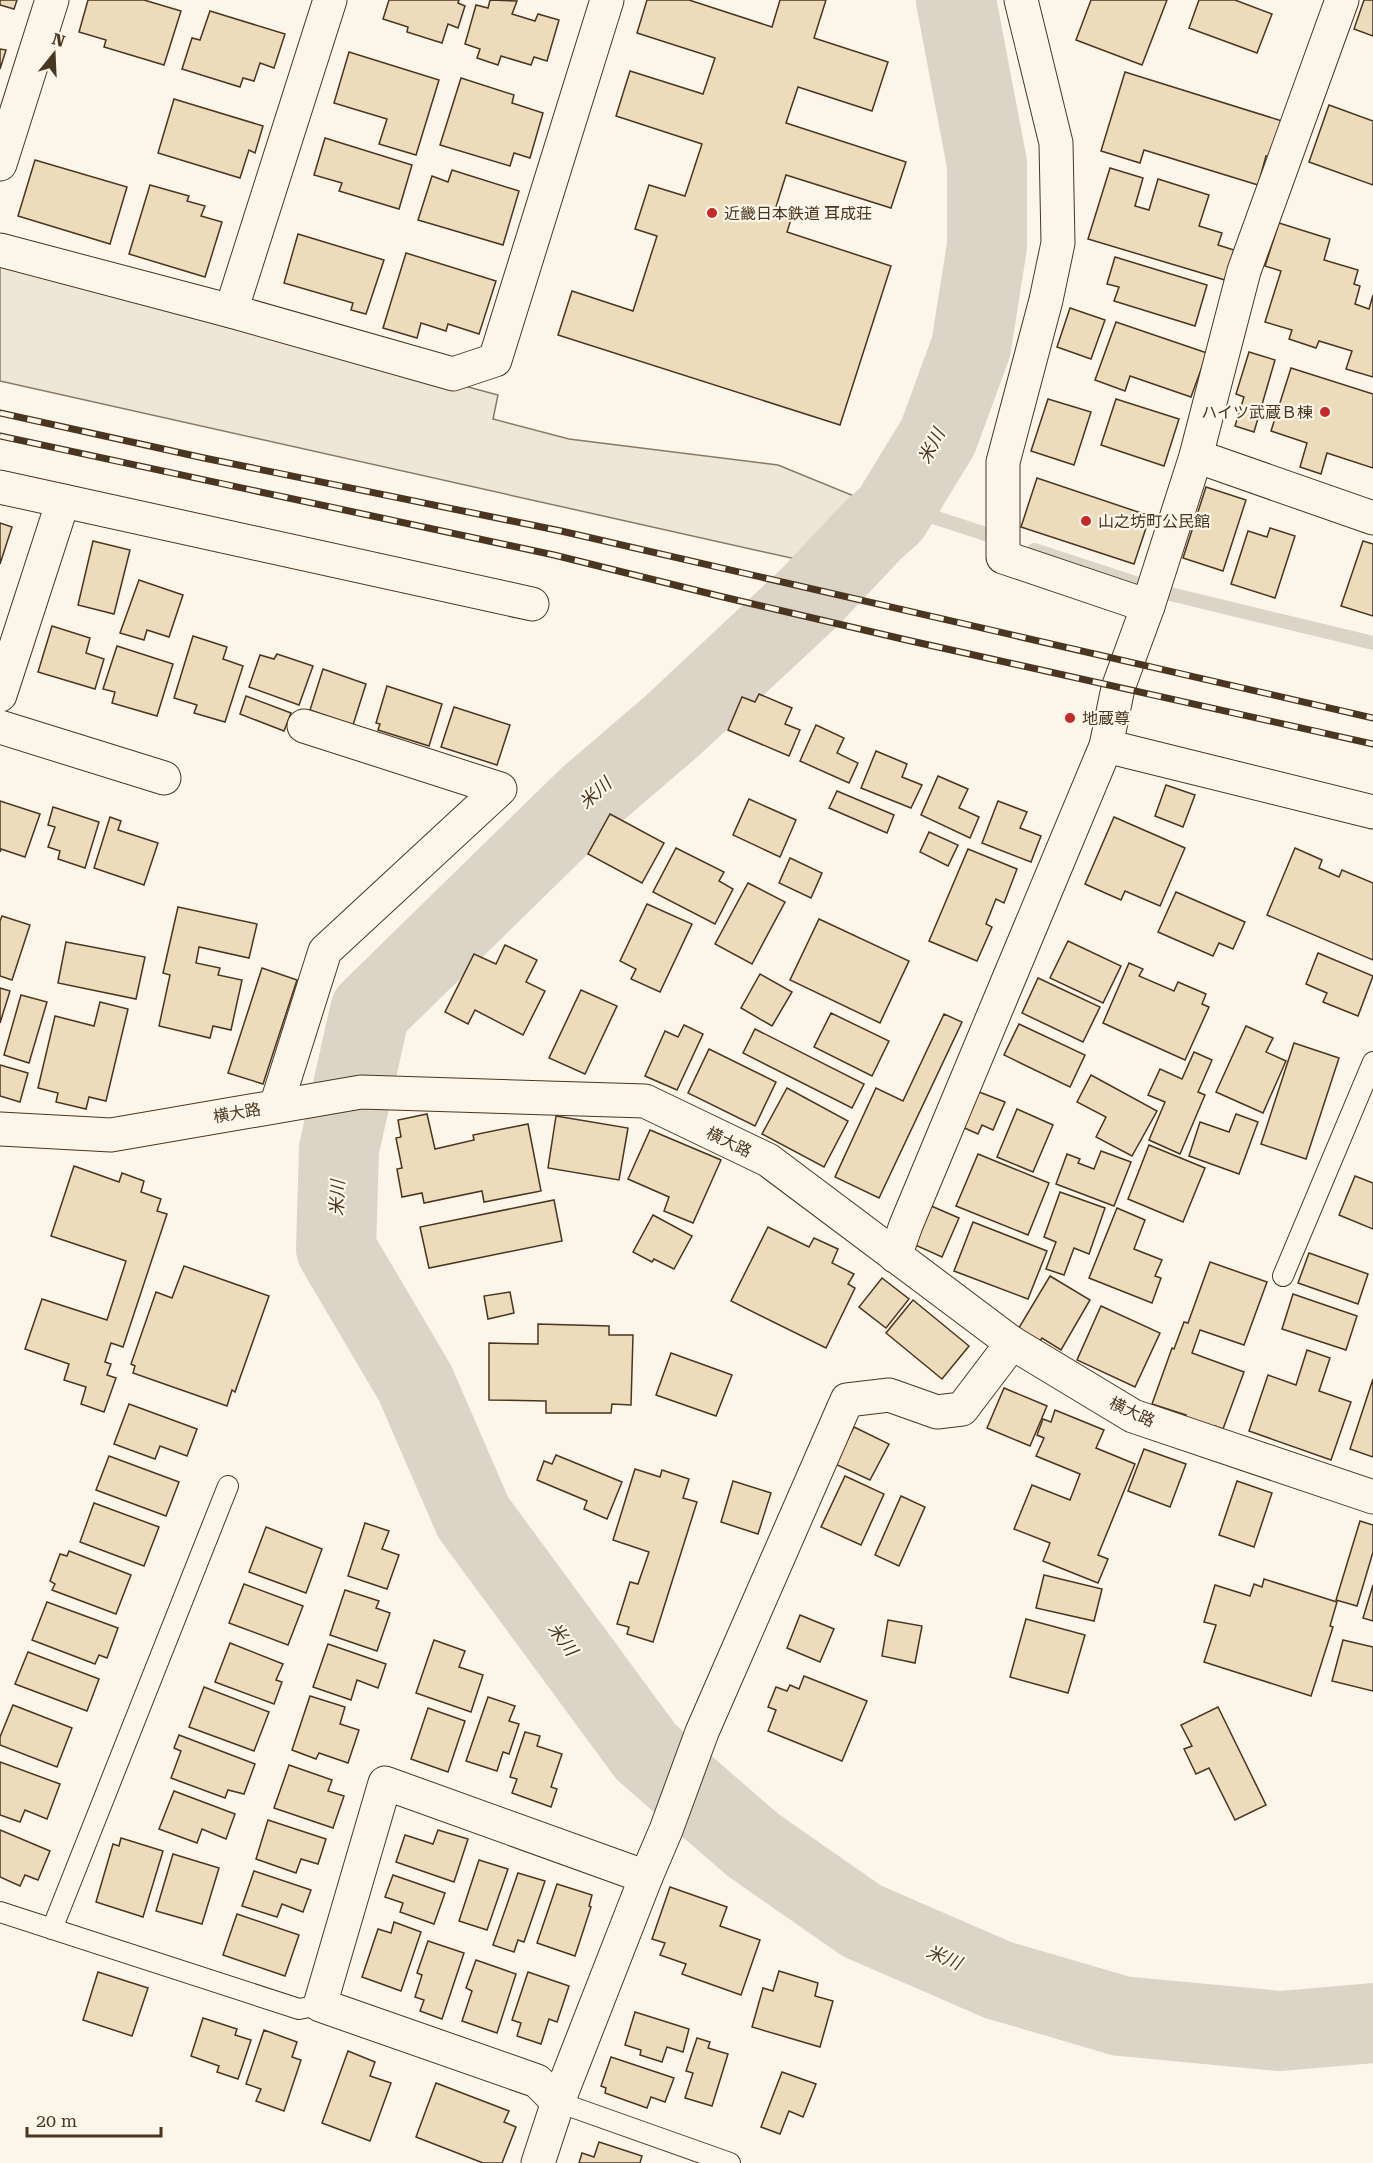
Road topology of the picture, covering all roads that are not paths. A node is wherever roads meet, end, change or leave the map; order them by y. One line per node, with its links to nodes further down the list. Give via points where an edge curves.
1 (52, 0): 6 (street)
2 (330, 0): 8 (street)
3 (607, 0): 8 (street, via 495,360 453,374)
4 (1021, 0): 14 (street, via 1056,143 1058,243 1003,462 1003,557)
5 (1342, 0): 9 (street, via 1244,271)
6 (0, 164)
7 (0, 250): 8 (street)
8 (231, 311)
9 (1196, 456): 12 (street); 14 (street)
10 (0, 487): 11 (street)
11 (63, 501): 13 (street); 15 (street)
12 (1373, 518)
13 (532, 604)
14 (1148, 606): 18 (street, via 1118,688)
15 (0, 695)
16 (304, 726): 22 (street, via 500,789 325,951)
17 (0, 727): 19 (street)
18 (1106, 746): 20 (street); 24 (street)
19 (164, 778)
20 (1373, 812)
21 (1373, 1062): 25 (lane)
22 (284, 1105): 23 (street, 横大路, via 111,1135); 24 (street, 横大路, via 362,1092 645,1101 768,1160)
23 (0, 1129)
24 (895, 1256): 26 (street, 横大路)
25 (1283, 1276)
26 (1012, 1343): 28 (street, 横大路, via 1133,1416); 29 (street, via 962,1409 937,1412 889,1395 847,1400 702,1732)
27 (228, 1486): 31 (lane)
28 (1373, 1497)
29 (646, 1877): 32 (street, via 385,1783); 33 (street)
30 (0, 1912): 31 (lane)
31 (52, 1929): 32 (lane, via 298,2009)
32 (320, 2005): 33 (street, via 537,2081)
33 (558, 2102): 34 (street); 35 (lane)
34 (538, 2163)
35 (730, 2163)

